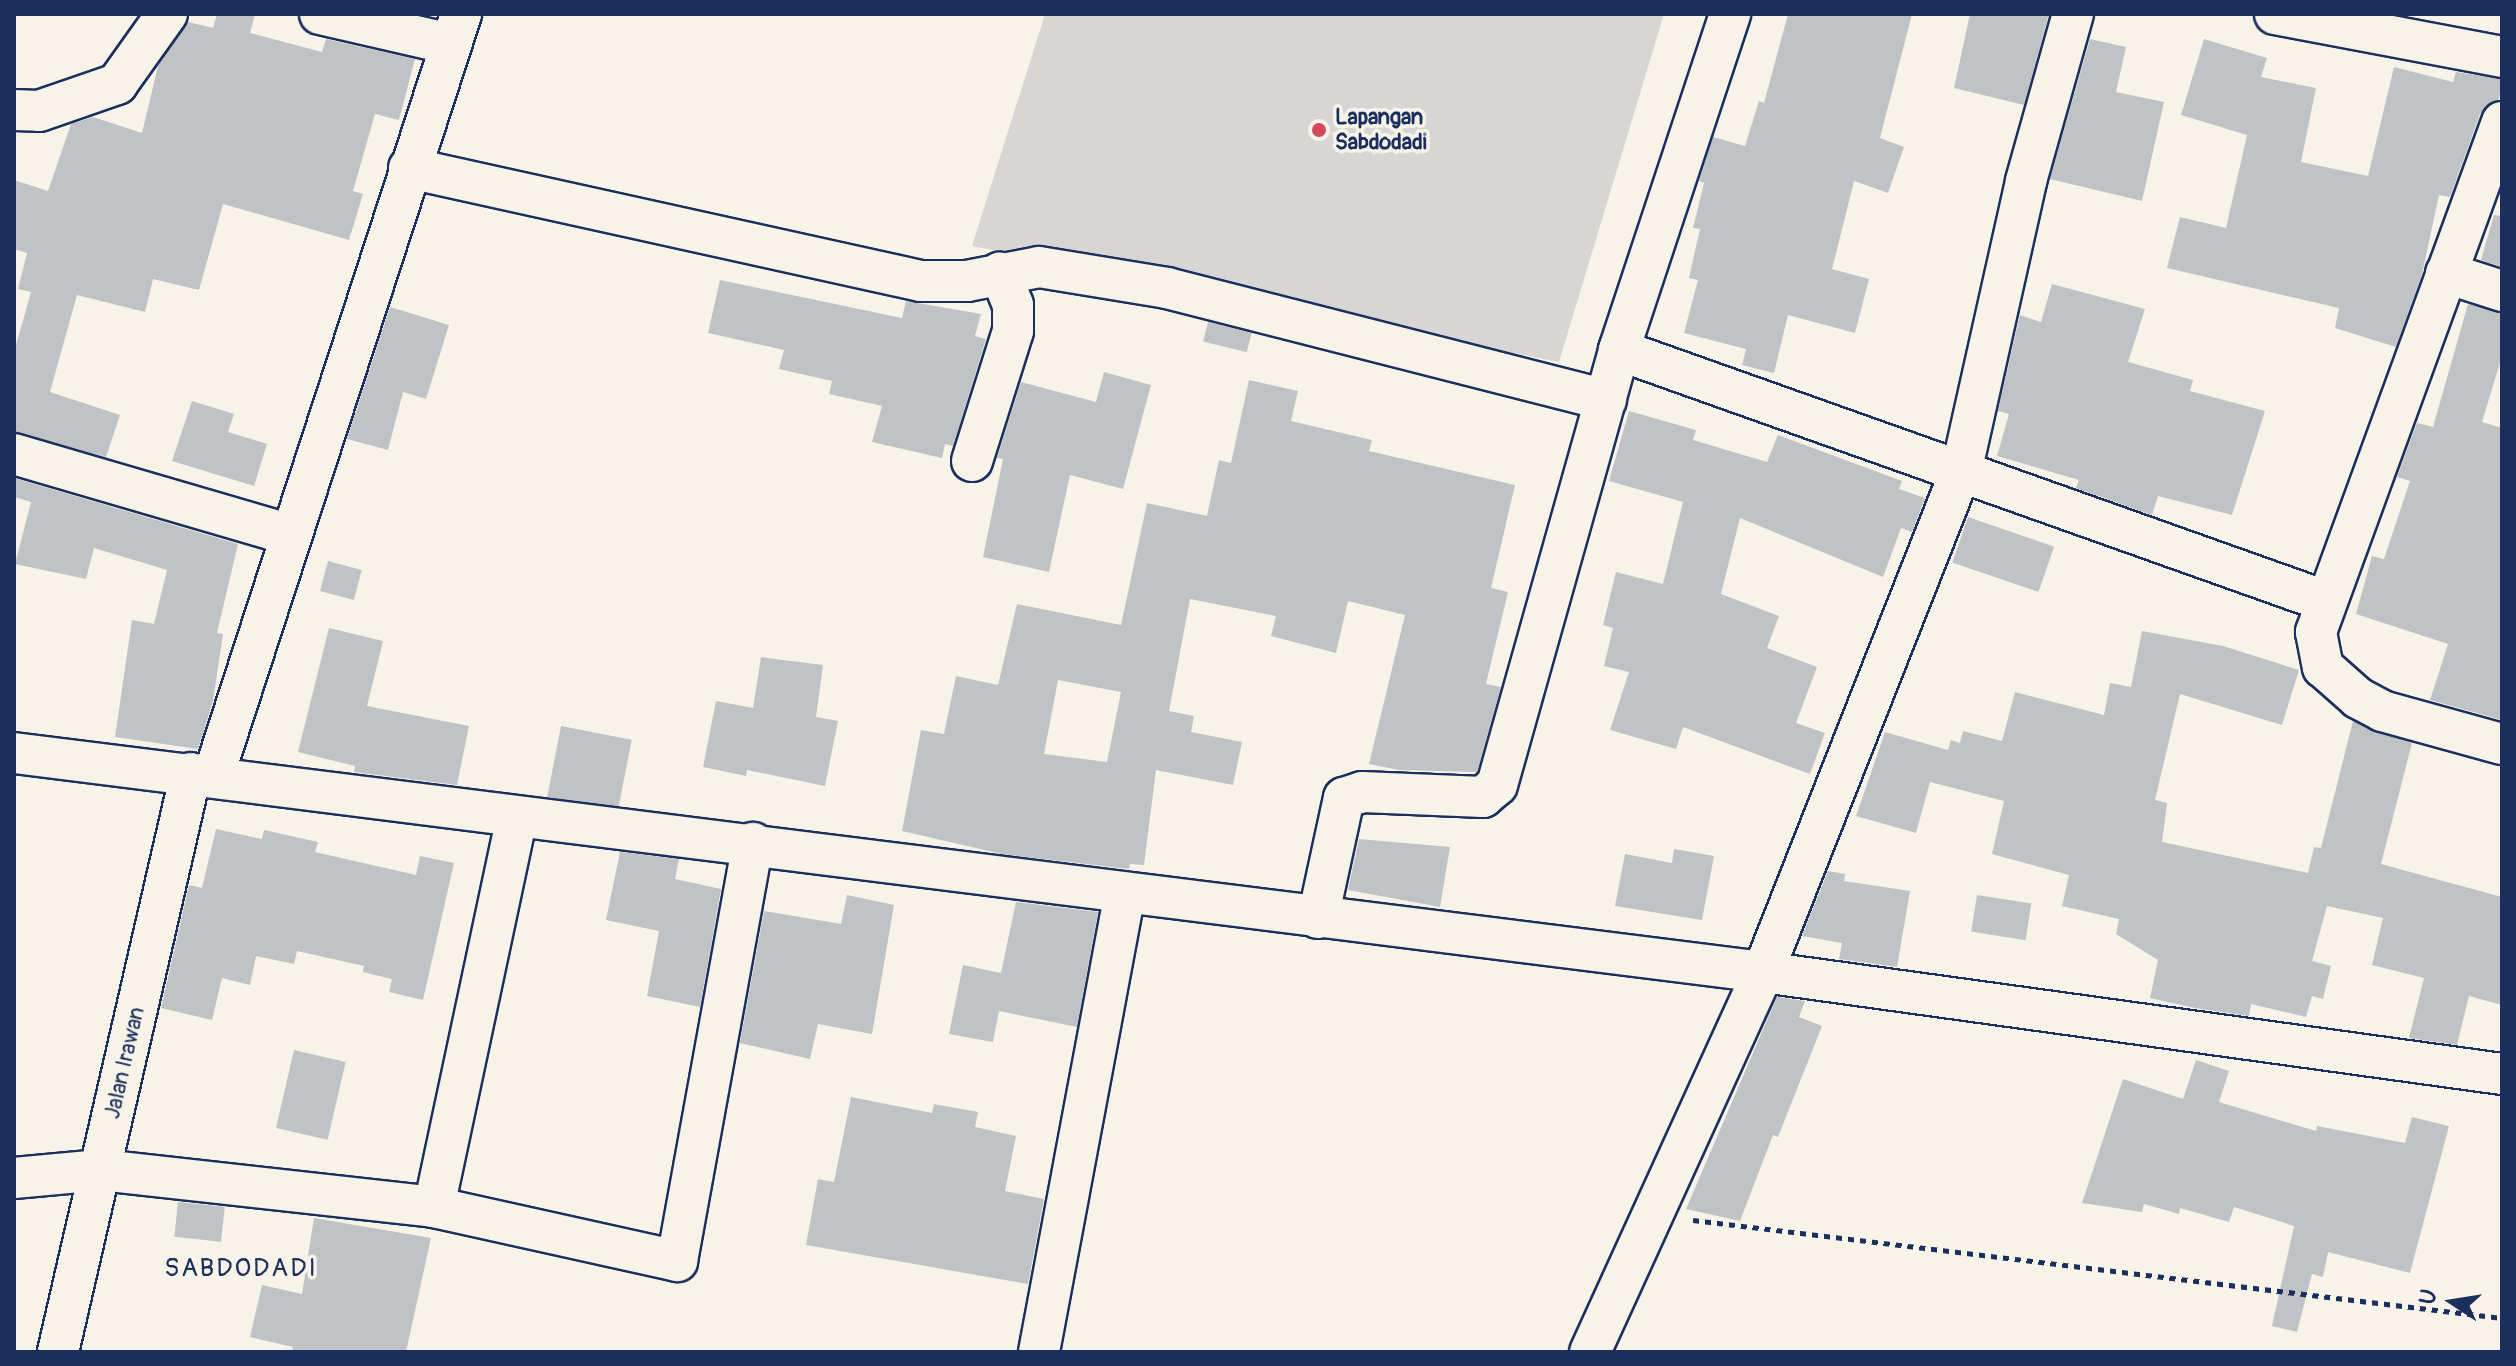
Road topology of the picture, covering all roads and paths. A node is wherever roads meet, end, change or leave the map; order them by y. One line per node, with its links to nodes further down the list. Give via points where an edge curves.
1 (167, 14): 8 (street, via 117,84 39,111)
2 (320, 14): 6 (street)
3 (1730, 14): 14 (street)
4 (2073, 14): 18 (street, via 2026,181)
5 (2275, 14): 7 (street)
6 (456, 29): 10 (street, Jalan Irawan)
7 (2502, 57)
8 (14, 110)
9 (2502, 122): 12 (street)
10 (409, 168): 11 (street, via 921,281 967,281); 19 (street, Jalan Irawan)
11 (1000, 272): 15 (street, via 1039,267 1167,288); 17 (street, via 1013,305 1013,331)
12 (2446, 273): 13 (street); 20 (street)
13 (2502, 291)
14 (1619, 350): 15 (street); 18 (street)
15 (1606, 400): 27 (street, via 1497,785 1483,797 1362,792 1344,798)
16 (14, 454): 19 (street)
17 (972, 461)
18 (1962, 468): 20 (street); 28 (street)
19 (291, 535): 23 (street, Jalan Irawan)
20 (2325, 601): 21 (street, via 2318,650 2333,679 2382,711)
21 (2502, 744)
22 (14, 753): 23 (street)
23 (202, 775): 24 (street); 30 (street, Jalan Irawan)
24 (517, 818): 25 (street); 32 (street)
25 (753, 843): 26 (street); 32 (street, via 677,1261)
26 (1125, 893): 27 (street); 36 (street)
27 (1318, 918): 28 (street)
28 (1763, 972): 29 (street); 33 (street)
29 (2502, 1074)
30 (101, 1170): 31 (street); 32 (street); 35 (street, Jalan Irawan)
31 (14, 1178)
32 (434, 1207)
33 (1652, 1215): 34 (path); 37 (street)
34 (2502, 1318)
35 (58, 1352)
36 (1039, 1352)
37 (1590, 1352)

